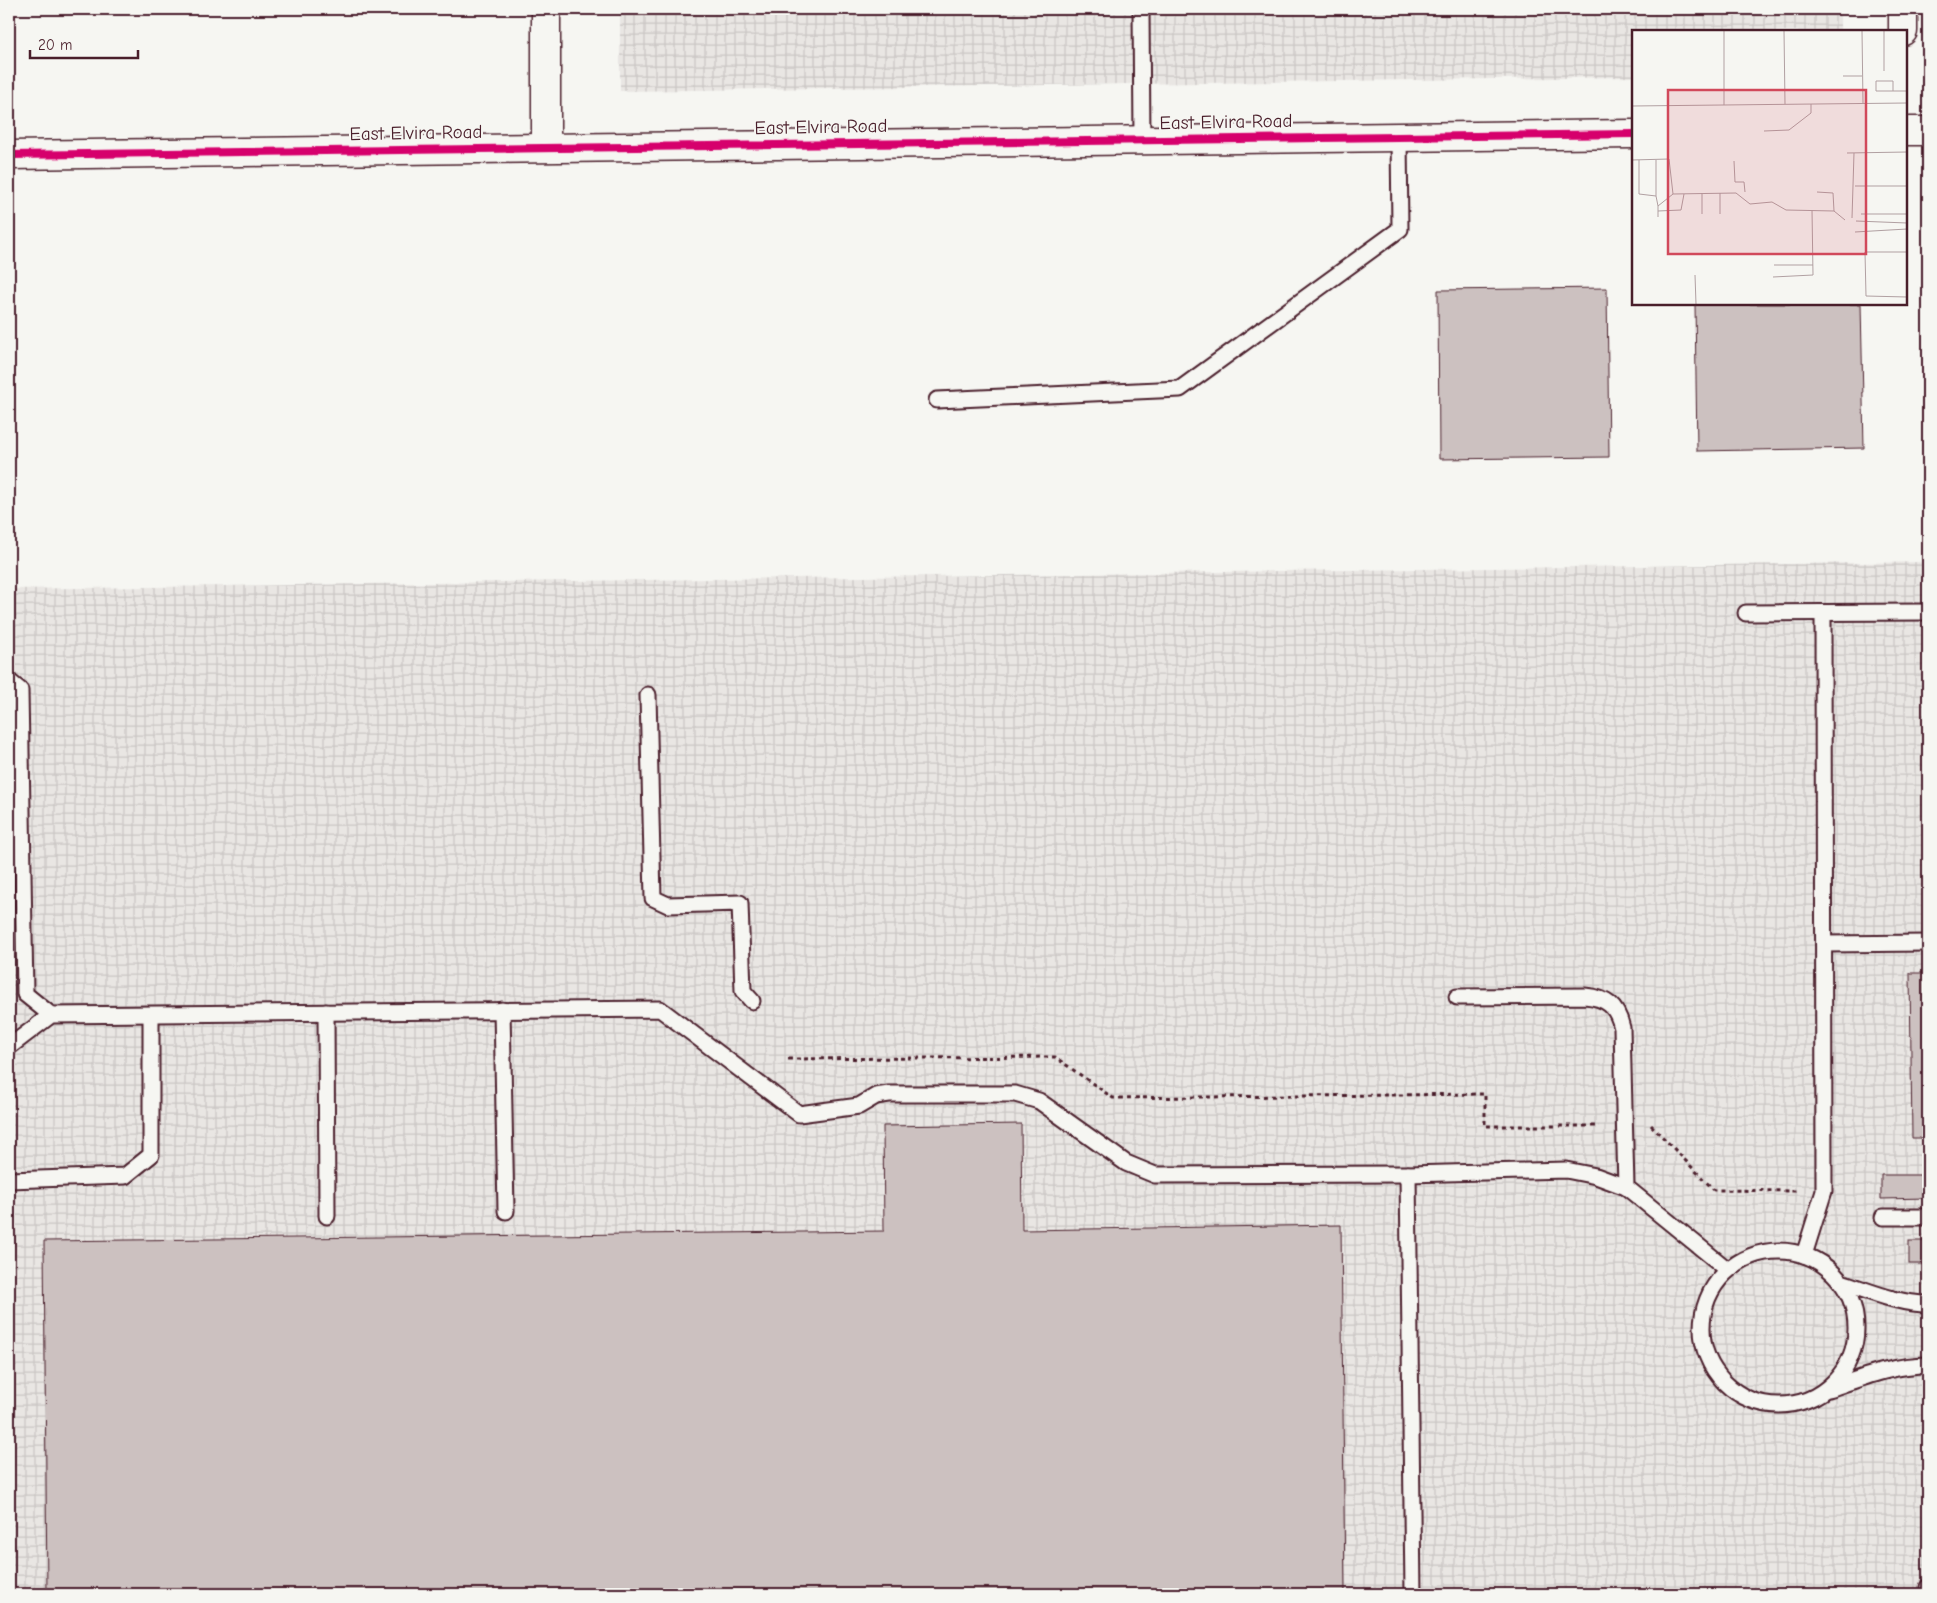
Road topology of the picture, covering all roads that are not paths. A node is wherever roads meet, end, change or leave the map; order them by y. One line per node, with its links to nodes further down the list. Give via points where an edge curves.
1 (546, 9): 10 (street)
2 (1141, 9): 9 (lane)
3 (1903, 9): 4 (street)
4 (1903, 30)
5 (1907, 131): 6 (street)
6 (1928, 131)
7 (1632, 134): 8 (street, East Elvira Road)
8 (1400, 137): 9 (street, East Elvira Road); 12 (lane, via 1400,229 1180,389)
9 (1142, 140): 10 (street, East Elvira Road)
10 (546, 147): 11 (street, East Elvira Road)
11 (9, 155)
12 (936, 400)
13 (1928, 612): 15 (lane)
14 (1746, 613): 15 (lane)
15 (1823, 613): 19 (lane)
16 (9, 681): 24 (lane, via 20,690 25,994)
17 (648, 695): 21 (lane, via 653,898 668,905 740,903 743,991)
18 (1928, 943): 19 (lane)
19 (1824, 944): 34 (lane, via 1824,1191)
20 (1457, 997): 29 (lane, via 1585,996 1599,997 1610,1004 1619,1015 1622,1028)
21 (752, 1002)
22 (502, 1010): 23 (lane); 27 (lane, via 660,1009 799,1114 859,1106 876,1096 889,1094 1015,1094 1039,1101 1126,1163 1155,1175); 30 (lane)
23 (326, 1012): 25 (lane); 31 (lane)
24 (51, 1015): 25 (lane); 26 (lane)
25 (151, 1015): 28 (lane, via 151,1155 125,1176)
26 (9, 1047)
27 (1408, 1174): 29 (lane, via 1566,1170); 41 (lane)
28 (9, 1180)
29 (1626, 1187): 35 (lane)
30 (506, 1211)
31 (327, 1216)
32 (1883, 1217): 33 (lane)
33 (1928, 1217)
34 (1804, 1255): 35 (lane, via 1777,1250 1751,1256); 36 (lane, via 1823,1265)
35 (1728, 1270): 39 (lane, via 1711,1290 1702,1316 1702,1342 1712,1367 1729,1387 1753,1400 1779,1405 1803,1401)
36 (1841, 1282): 37 (lane, via 1883,1296); 39 (lane, via 1852,1303 1856,1327 1853,1351 1842,1373)
37 (1928, 1304)
38 (1928, 1365): 39 (lane, via 1878,1372)
39 (1825, 1390)
40 (1928, 1587): 42 (lane)
41 (1413, 1594)
42 (1928, 1594)

